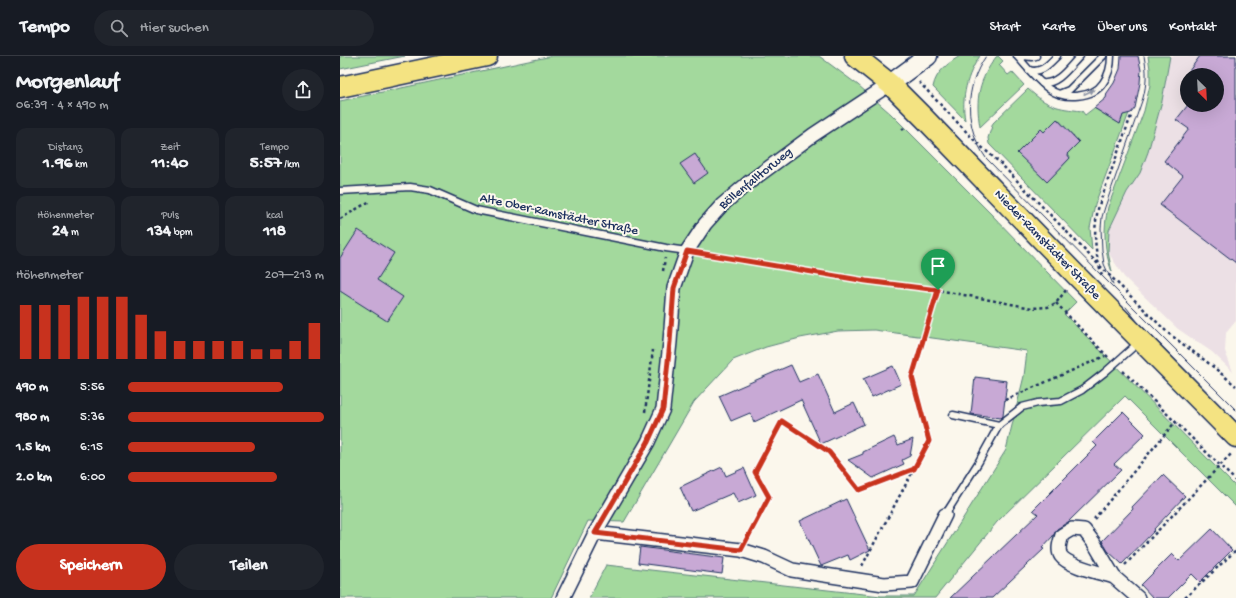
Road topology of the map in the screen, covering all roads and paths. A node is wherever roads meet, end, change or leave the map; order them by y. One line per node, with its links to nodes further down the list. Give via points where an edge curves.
1 (487, 56): 15 (main road)
2 (855, 56): 13 (main road, Nieder-Ramstädter Straße)
3 (928, 56): 13 (main road)
4 (1017, 56): 11 (lane)
5 (1023, 56): 6 (lane)
6 (1036, 56)
7 (1057, 56): 11 (lane, via 1042,70)
8 (1080, 56): 12 (lane, via 1056,80)
9 (1103, 56): 16 (lane, via 1069,90)
10 (1111, 56): 16 (lane, one-way to 10, via 1079,96 1101,85 1110,70)
11 (1029, 70): 12 (lane)
12 (1042, 83): 16 (lane)
13 (890, 84): 22 (street, Böllenfalltorweg, via 813,135 748,183 722,205 705,224); 25 (main road, Nieder-Ramstädter Straße)
14 (924, 86): 23 (path)
15 (340, 87)
16 (1059, 94)
17 (1131, 116): 23 (path, via 1096,216 1094,233)
18 (390, 188): 19 (lane, Alte Ober-Ramstädter Straße); 20 (path); 21 (lane, Alte Ober-Ramstädter Straße, via 430,190 476,210)
19 (340, 191)
20 (340, 219)
21 (666, 248): 22 (lane, Alte Ober-Ramstädter Straße); 24 (path)
22 (687, 251): 27 (path, via 866,281); 46 (street, Böllenfalltorweg, via 674,288 663,409 648,442)
23 (1098, 264): 26 (path); 33 (path, via 1168,333)
24 (663, 272)
25 (1076, 275): 28 (path); 29 (main road, Nieder-Ramstädter Straße)
26 (1103, 278)
27 (938, 290): 28 (path, via 1032,308); 42 (path, via 912,377 929,441)
28 (1056, 304): 31 (path)
29 (1141, 340): 32 (lane); 39 (main road, Nieder-Ramstädter Straße)
30 (654, 343): 35 (path)
31 (1106, 355): 32 (path); 34 (path)
32 (1114, 363): 37 (path); 38 (lane, via 1082,390 1061,401 1022,407)
33 (1236, 386)
34 (1005, 400)
35 (644, 414)
36 (953, 415): 38 (lane)
37 (1176, 421): 41 (path); 45 (path)
38 (999, 425): 44 (lane)
39 (1236, 437)
40 (1236, 449): 41 (path)
41 (1220, 466): 43 (path); 49 (path)
42 (914, 469): 47 (path, via 859,490 829,452 782,421 755,472 769,497); 50 (path)
43 (1236, 481)
44 (945, 515): 50 (street, via 912,582 884,584)
45 (1084, 530): 49 (street); 49 (street, via 1072,529 1062,535 1058,546 1061,556 1072,565)
46 (595, 533): 47 (street); 51 (street, Böllenfalltorweg)
47 (741, 550): 50 (street, via 792,570)
48 (1236, 550): 53 (path)
49 (1114, 577): 52 (street)
50 (855, 580)
51 (563, 598)
52 (1138, 598)
53 (1185, 598)

